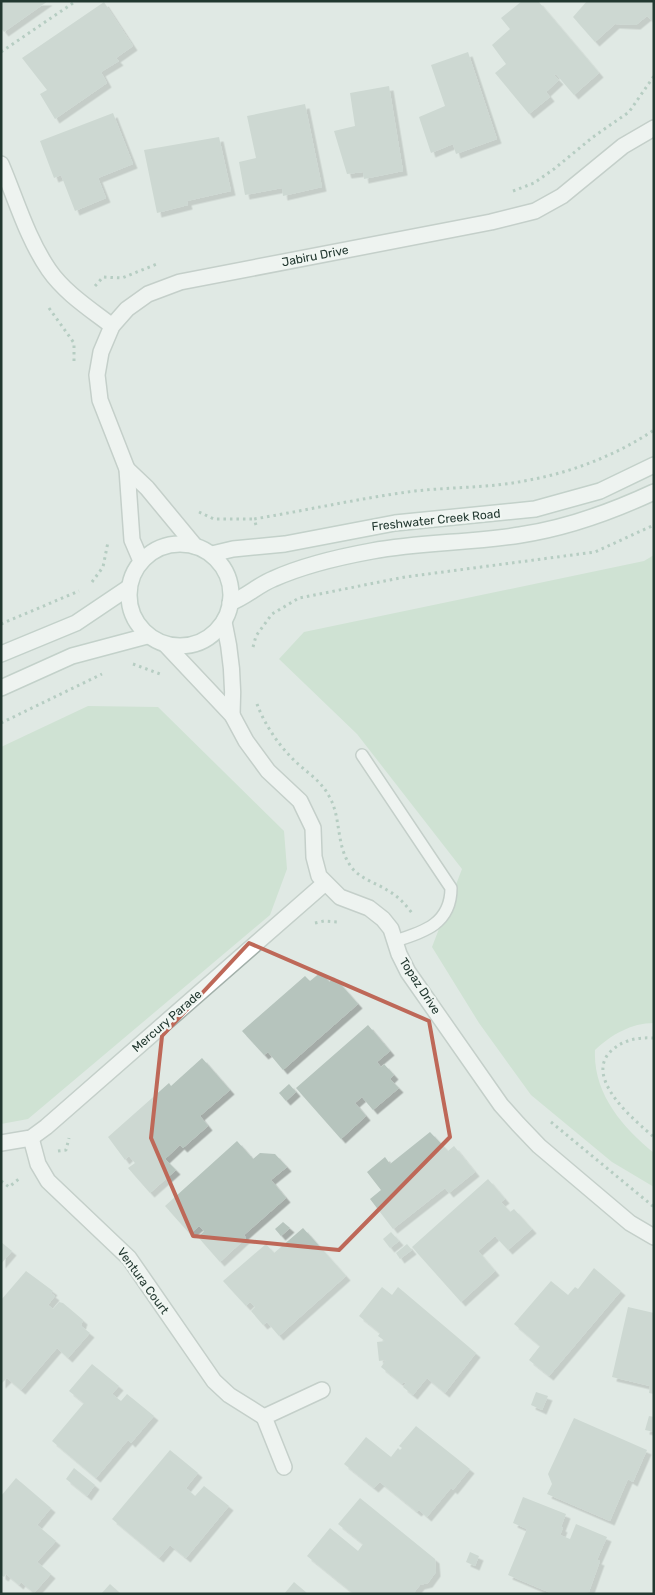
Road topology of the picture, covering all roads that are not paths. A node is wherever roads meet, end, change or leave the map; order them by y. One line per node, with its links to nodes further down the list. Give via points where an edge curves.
1 (654, 128): 3 (street, Jabiru Drive, via 624,146 562,196 535,211 180,282 148,294 127,309)
2 (1, 164): 3 (street, via 36,248 50,271 80,302)
3 (112, 326): 5 (street, Jabiru Drive, via 101,352 97,375 100,400)
4 (654, 465): 8 (street, Freshwater Creek Road, via 600,491 535,509 395,523)
5 (127, 469): 7 (street, Jabiru Drive); 9 (street, Jabiru Drive, via 132,540)
6 (654, 492): 11 (street, Freshwater Creek Road, via 590,519 553,529 406,546 343,557 271,580)
7 (195, 546): 8 (street); 9 (street, via 180,543 166,546)
8 (212, 554): 11 (street, via 228,576)
9 (141, 561): 10 (street)
10 (128, 588): 13 (street, via 129,606 135,622); 15 (street, via 76,623)
11 (230, 603): 12 (street)
12 (224, 622): 14 (street, via 199,643 183,647); 17 (street, via 230,646)
13 (147, 636): 14 (street); 16 (street, via 72,656)
14 (166, 645): 17 (street, Topaz Drive)
15 (1, 654)
16 (1, 688)
17 (232, 715): 19 (street, Topaz Drive, via 268,771 306,809 313,828 316,870)
18 (362, 755): 20 (lane, via 452,888 451,903 430,928)
19 (325, 883): 20 (street, Topaz Drive, via 340,897 376,913 391,929); 21 (street, Mercury Parade)
20 (395, 941): 23 (street, Topaz Drive, via 408,972 501,1105 539,1146 630,1223)
21 (31, 1138): 22 (street, Mercury Parade); 25 (street, Ventura Court, via 38,1164 48,1181 129,1258 214,1381 229,1395)
22 (1, 1143)
23 (654, 1237)
24 (322, 1390): 25 (street)
25 (264, 1417): 26 (street)
26 (284, 1467)

